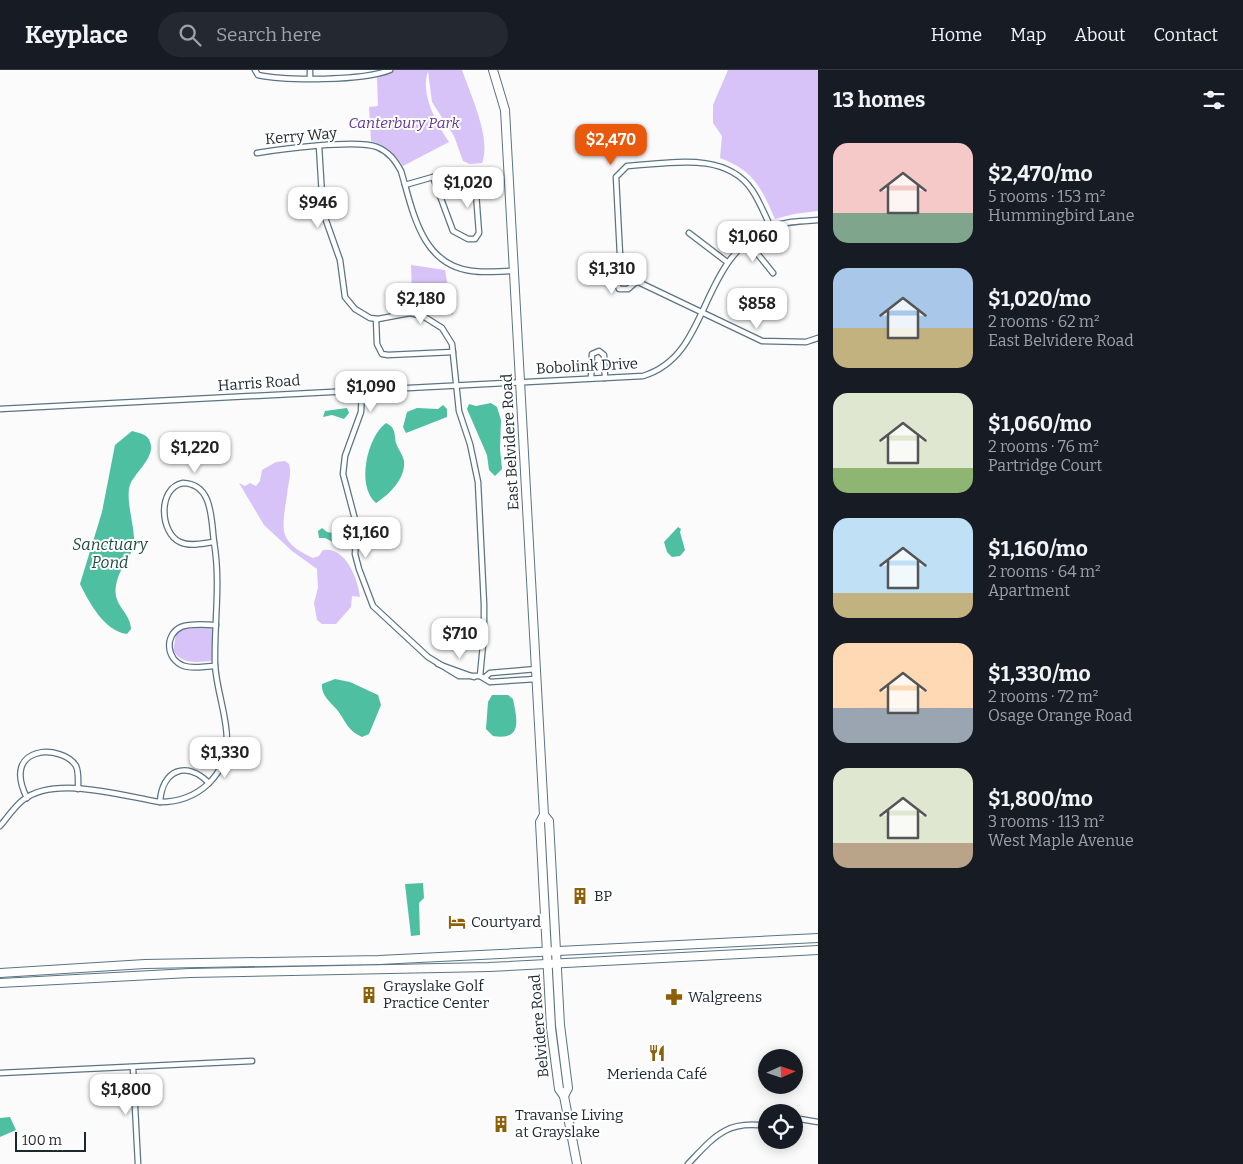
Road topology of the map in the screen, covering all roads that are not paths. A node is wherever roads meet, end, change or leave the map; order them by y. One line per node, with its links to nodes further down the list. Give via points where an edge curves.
1 (255, 70): 5 (street, via 258,75 277,79)
2 (310, 70): 5 (street)
3 (390, 70): 5 (street, via 373,75)
4 (493, 70): 15 (main road, East Belvidere Road, via 505,110)
5 (310, 78)
6 (320, 146): 7 (street, Kerry Way); 9 (street, Kerry Way, via 362,144 384,150 396,162); 20 (street, via 323,212 340,260 345,297 358,312)
7 (257, 153)
8 (433, 178): 8 (street, via 444,177 460,188 475,190 479,233 475,239 453,231); 9 (street)
9 (406, 185): 15 (street, Kerry Way, via 420,231 438,256 472,272)
10 (818, 220): 11 (street, Bobolink Drive, via 794,221)
11 (770, 228): 13 (street, Bobolink Drive); 16 (street, via 752,190 726,169 702,162 626,166 619,171 616,180 620,255)
12 (689, 233): 14 (street)
13 (748, 242): 14 (street, Bobolink Drive); 17 (street)
14 (728, 262): 19 (street, Bobolink Drive)
15 (514, 270): 25 (main road, East Belvidere Road)
16 (626, 272): 18 (street); 18 (street, via 618,279 619,289 628,290)
17 (773, 273)
18 (636, 282): 19 (street)
19 (700, 314): 21 (street, via 762,342 806,342); 24 (street, Bobolink Drive, via 686,344 671,362 643,376)
20 (376, 319): 22 (street, via 405,313 423,316 442,328); 22 (street, via 376,344 382,354)
21 (818, 338)
22 (453, 352): 26 (street)
23 (590, 378): 24 (street, Bobolink Drive); 24 (street, via 592,354 599,351 604,355); 25 (street, Bobolink Drive)
24 (605, 378)
25 (520, 382): 26 (street, Harris Road); 32 (main road, East Belvidere Road)
26 (455, 384): 27 (street, Harris Road); 33 (street, via 459,412 478,482 484,604)
27 (362, 390): 28 (street, Harris Road); 33 (street, via 362,412 344,456 343,474 357,527 355,554 358,569 374,607 428,657 438,664)
28 (0, 409)
29 (214, 542): 29 (street, via 205,494 189,483 172,487 165,497 165,510 176,540 187,544); 30 (street, via 218,563)
30 (216, 625): 31 (street); 31 (street, via 183,626 172,635 169,646 178,663 192,667)
31 (215, 666): 35 (street, via 228,744 222,765)
32 (536, 669): 33 (street, via 490,673); 34 (main road, East Belvidere Road)
33 (480, 677): 34 (street, via 490,682)
34 (536, 679): 39 (main road, East Belvidere Road)
35 (209, 783): 38 (street, via 193,796 174,802); 38 (street, via 192,772 175,772 165,780)
36 (78, 789): 37 (street, via 46,789); 37 (street, via 77,768 71,760 47,753 28,753 18,761 15,773); 38 (street)
37 (27, 798): 40 (street)
38 (160, 802)
39 (544, 815): 43 (main road, East Belvidere Road, via 540,822); 44 (main road, East Belvidere Road, via 549,821)
40 (0, 826)
41 (818, 938): 44 (main road)
42 (818, 950): 46 (main road)
43 (546, 951): 44 (main road); 45 (main road, Belvidere Road); 47 (main road, via 379,960 146,964)
44 (555, 951): 46 (main road, Belvidere Road)
45 (547, 963): 46 (main road); 48 (main road, via 464,968 190,973); 52 (main road, Belvidere Road, via 553,1055 559,1089)
46 (556, 963): 52 (main road, Belvidere Road, via 568,1088)
47 (0, 973)
48 (0, 983)
49 (252, 1061): 50 (street)
50 (133, 1068): 51 (street); 56 (street)
51 (0, 1073)
52 (564, 1096): 57 (main road, Belvidere Road)
53 (803, 1120): 54 (street)
54 (818, 1122)
55 (758, 1125): 58 (street, via 747,1123 717,1134)
56 (138, 1164)
57 (577, 1164)
58 (688, 1164)

